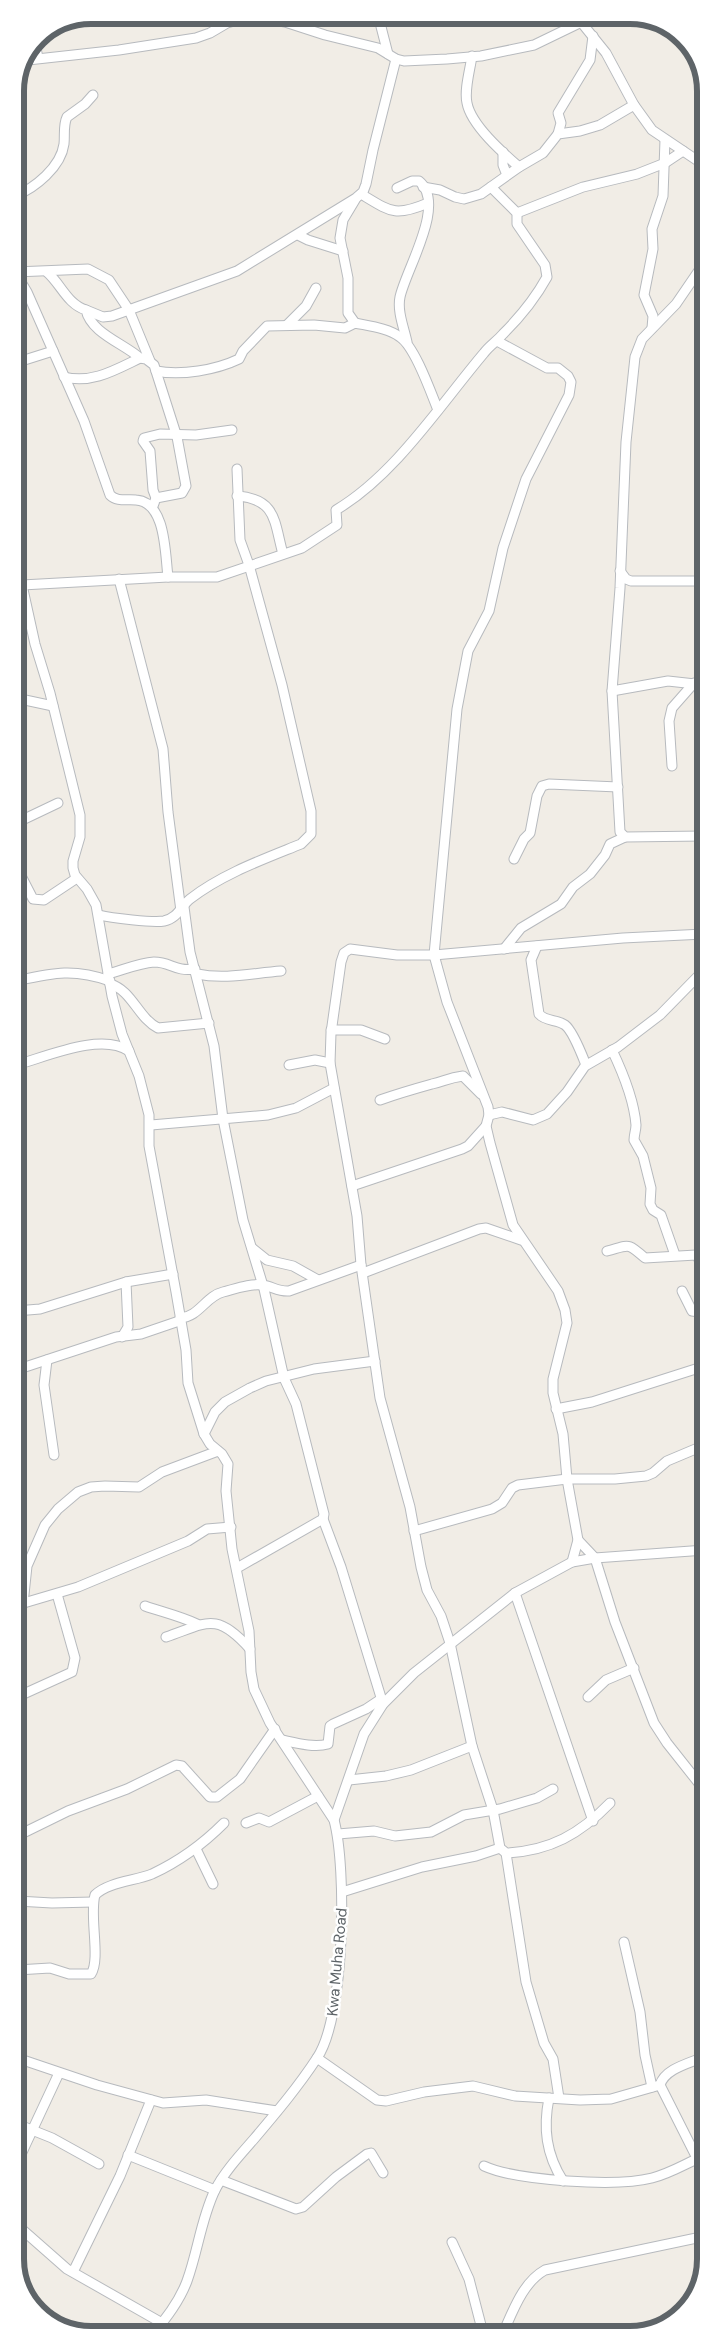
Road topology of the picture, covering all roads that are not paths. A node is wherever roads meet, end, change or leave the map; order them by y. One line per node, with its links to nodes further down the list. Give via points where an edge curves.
1 (227, 24): 10 (street, via 196,38)
2 (291, 24): 8 (street, via 378,48)
3 (380, 24): 8 (street)
4 (576, 24): 9 (street, via 534,45)
5 (579, 24): 6 (street)
6 (593, 36): 14 (street); 15 (street, via 590,60 558,113 561,125)
7 (37, 52): 10 (street)
8 (388, 54): 12 (street)
9 (472, 56): 12 (street); 17 (street, via 466,101 468,109)
10 (38, 58): 11 (street)
11 (32, 59)
12 (396, 59): 27 (street, via 366,184)
13 (94, 95): 26 (street, via 67,117 63,150 54,166 34,187)
14 (634, 105): 15 (street, via 600,124); 16 (street, via 652,130)
15 (558, 134): 21 (street, via 543,153)
16 (664, 140): 18 (street); 20 (street)
17 (503, 152): 21 (street); 22 (street)
18 (684, 152): 19 (street); 20 (street)
19 (697, 160)
20 (665, 163): 29 (street, via 630,177 583,187); 41 (street, via 663,196 652,229 644,294 652,316)
21 (519, 167): 22 (street)
22 (507, 176): 24 (street)
23 (423, 186): 24 (street, via 464,199 482,194); 25 (street, via 419,181 412,181); 28 (street)
24 (491, 187): 29 (street)
25 (397, 188)
26 (24, 192)
27 (359, 196): 28 (street, via 398,213); 30 (street); 31 (street, via 343,220 340,238)
28 (428, 204): 43 (street, via 421,240 400,296 400,313)
29 (517, 213): 42 (street, via 517,224 545,264 547,277)
30 (298, 235): 31 (street); 38 (street, via 237,272)
31 (343, 251): 39 (street, via 348,278 348,312)
32 (24, 272): 33 (street)
33 (47, 272): 37 (street, via 62,293); 38 (street, via 90,270 113,284)
34 (697, 273): 41 (street, via 676,304)
35 (24, 287): 44 (street)
36 (316, 288): 40 (street, via 306,306)
37 (86, 310): 38 (street, via 103,317); 45 (street, via 93,325)
38 (129, 310): 47 (street)
39 (355, 323): 40 (street, via 345,328); 43 (street, via 390,332)
40 (287, 325): 48 (street, via 263,328 242,351 239,359 226,366 175,373)
41 (652, 328): 58 (street, via 642,338 635,357 626,442)
42 (497, 340): 50 (street); 83 (street, via 547,368 558,368 568,376 571,388 526,479 503,548 488,611 468,651 457,709)
43 (408, 345): 50 (street)
44 (52, 351): 46 (street); 49 (street)
45 (140, 358): 47 (street); 49 (street, via 99,377 77,380)
46 (24, 360)
47 (150, 361): 48 (street)
48 (156, 371): 52 (street)
49 (64, 377): 55 (street, via 84,421 110,495 121,500)
50 (438, 410): 56 (street, via 390,466 355,498 336,510 337,525 312,543)
51 (232, 430): 52 (street)
52 (176, 434): 55 (street, via 186,478 185,490); 55 (street, via 152,434 143,441 150,451)
53 (237, 469): 54 (street)
54 (237, 496): 56 (street, via 256,498 267,506); 57 (street, via 240,540)
55 (154, 502): 59 (street)
56 (283, 554): 57 (street)
57 (249, 565): 59 (street, via 217,576); 78 (street, via 282,685 311,811 312,829 307,840 208,887 188,900)
58 (620, 571): 61 (street, via 631,581); 66 (street)
59 (168, 577): 60 (street)
60 (119, 579): 62 (street); 78 (street, via 163,749)
61 (697, 581)
62 (24, 585)
63 (24, 594): 68 (street)
64 (694, 683): 65 (street); 66 (street, via 668,681); 69 (street, via 672,708 669,721)
65 (697, 684)
66 (612, 691): 70 (street)
67 (24, 699): 68 (street)
68 (53, 706): 76 (street, via 80,815 80,837 73,862)
69 (672, 766)
70 (618, 787): 74 (street, via 618,822); 75 (street, via 542,786 530,833)
71 (58, 803): 72 (street)
72 (24, 819)
73 (697, 836): 74 (street)
74 (625, 837): 82 (street, via 610,844 590,874 561,904 521,928)
75 (514, 859)
76 (77, 878): 77 (street, via 38,901 33,900); 79 (street, via 93,897)
77 (24, 882)
78 (182, 909): 79 (street, via 164,921); 84 (street)
79 (99, 915): 88 (street)
80 (697, 934): 81 (street)
81 (537, 946): 82 (street); 99 (street, via 531,960 539,1014 567,1027)
82 (504, 949): 83 (street)
83 (434, 955): 90 (street, via 397,955 358,948 347,950 341,962); 101 (street, via 447,1002)
84 (196, 971): 85 (street, via 212,977); 88 (street, via 153,962); 89 (street)
85 (281, 971)
86 (697, 976): 94 (street, via 660,1015)
87 (24, 980): 88 (street, via 68,972)
88 (110, 980): 89 (street, via 158,1028); 91 (street)
89 (209, 1023): 104 (street)
90 (331, 1030): 92 (street, via 361,1030); 97 (street)
91 (122, 1034): 93 (street); 95 (street)
92 (386, 1038)
93 (108, 1044): 95 (street); 96 (street, via 85,1046)
94 (612, 1050): 99 (street); 111 (street, via 630,1097 636,1127 634,1140 644,1156 651,1188 650,1204 661,1215)
95 (130, 1052): 105 (street)
96 (24, 1063)
97 (330, 1063): 98 (street, via 315,1060); 100 (street)
98 (289, 1065)
99 (586, 1065): 103 (street, via 558,1103 540,1118 525,1119 502,1112)
100 (334, 1088): 104 (street, via 296,1108); 107 (street)
101 (482, 1094): 102 (street, via 462,1076 446,1078 436,1084); 103 (street)
102 (380, 1100)
103 (489, 1115): 106 (street)
104 (223, 1119): 105 (street); 109 (street)
105 (151, 1125): 114 (street, via 149,1146)
106 (486, 1126): 107 (street, via 462,1149); 108 (street, via 505,1200)
107 (352, 1186): 113 (street)
108 (521, 1240): 113 (street, via 486,1228 479,1229); 128 (street, via 545,1270 565,1310 567,1323 553,1379)
109 (251, 1247): 115 (street, via 267,1260 293,1266); 117 (street)
110 (607, 1251): 111 (street, via 630,1245 645,1258)
111 (675, 1256): 112 (street)
112 (697, 1256)
113 (362, 1269): 115 (street); 124 (street)
114 (173, 1274): 116 (street); 121 (street)
115 (318, 1280): 117 (street, via 284,1292)
116 (126, 1282): 119 (street, via 40,1309); 122 (street, via 128,1327)
117 (262, 1285): 121 (street, via 220,1293 196,1312); 127 (street)
118 (682, 1291): 120 (street, via 692,1311)
119 (24, 1310)
120 (697, 1313)
121 (180, 1319): 122 (street, via 141,1334); 129 (street, via 188,1383)
122 (122, 1337): 123 (street)
123 (47, 1360): 125 (street); 132 (street, via 44,1385)
124 (375, 1361): 127 (street, via 314,1369); 136 (street, via 382,1405)
125 (24, 1367)
126 (697, 1369): 128 (street, via 592,1402)
127 (284, 1378): 129 (street, via 266,1381 225,1402 215,1412); 134 (street, via 296,1404)
128 (556, 1409): 133 (street, via 563,1434)
129 (204, 1434): 131 (street, Kwa Muha Road)
130 (697, 1448): 133 (street, via 667,1461 646,1476)
131 (218, 1451): 135 (street, Kwa Muha Road, via 228,1464 226,1491); 142 (street, via 162,1472 139,1487 91,1487 78,1492 45,1525 27,1566)
132 (54, 1455)
133 (567, 1479): 136 (street, via 518,1485 492,1509); 137 (street)
134 (323, 1519): 141 (street); 154 (street)
135 (231, 1527): 141 (street, Kwa Muha Road); 144 (street, via 207,1529 188,1541)
136 (414, 1531): 149 (street, via 427,1590)
137 (578, 1540): 139 (street); 140 (street)
138 (697, 1551): 139 (street)
139 (595, 1558): 140 (street); 151 (street, via 615,1622)
140 (572, 1562): 143 (street)
141 (236, 1565): 150 (street, Kwa Muha Road)
142 (24, 1582)
143 (515, 1593): 149 (street); 165 (street)
144 (57, 1594): 145 (street); 152 (street, via 75,1658 74,1668 72,1672)
145 (24, 1603)
146 (145, 1606): 147 (street)
147 (197, 1624): 148 (street); 150 (street, via 229,1628)
148 (166, 1637)
149 (450, 1643): 154 (street); 157 (street)
150 (250, 1649): 155 (street, Kwa Muha Road, via 254,1688)
151 (634, 1668): 153 (street, via 606,1680); 159 (street, via 654,1722 666,1743)
152 (24, 1694)
153 (588, 1697)
154 (382, 1702): 156 (street, via 330,1726 328,1744 298,1744); 158 (street, via 364,1734)
155 (275, 1730): 156 (street, Kwa Muha Road); 168 (street, via 240,1779 217,1797 210,1797 182,1766 176,1765)
156 (282, 1740): 161 (street, Kwa Muha Road)
157 (472, 1746): 158 (street, via 405,1771); 163 (street)
158 (349, 1780): 164 (street)
159 (697, 1780)
160 (554, 1789): 163 (street, via 537,1798)
161 (318, 1796): 164 (street, Kwa Muha Road); 167 (street, via 269,1822 259,1818)
162 (610, 1803): 165 (street)
163 (494, 1810): 169 (street, via 455,1818 430,1832 394,1836 374,1831); 171 (street)
164 (334, 1820): 169 (street, Kwa Muha Road)
165 (593, 1821): 171 (street, via 563,1840 537,1849)
166 (224, 1823): 170 (street)
167 (246, 1824)
168 (24, 1833)
169 (338, 1834): 173 (street, Kwa Muha Road)
170 (196, 1849): 172 (street); 175 (street, via 151,1874 100,1889)
171 (503, 1851): 173 (street, via 422,1867); 183 (street, via 526,1982 544,2044 553,2059)
172 (213, 1884)
173 (342, 1892): 178 (street, Kwa Muha Road, via 332,2021 326,2043)
174 (24, 1902): 175 (street)
175 (93, 1902): 177 (street, via 94,1962 91,1974 69,1974 50,1968)
176 (624, 1942): 182 (street)
177 (24, 1970)
178 (317, 2058): 183 (street, via 377,2100 473,2086 515,2096); 185 (street, Kwa Muha Road)
179 (24, 2060): 181 (street)
180 (697, 2060): 182 (street, via 668,2073)
181 (59, 2073): 184 (street); 187 (street)
182 (656, 2086): 183 (street, via 611,2099); 189 (street)
183 (554, 2098): 196 (street, via 546,2116 547,2148)
184 (151, 2100): 185 (street, via 163,2103 206,2100); 190 (street)
185 (277, 2111): 195 (street, Kwa Muha Road)
186 (24, 2127): 187 (street)
187 (33, 2130): 188 (street); 192 (street)
188 (24, 2149)
189 (697, 2149)
190 (128, 2155): 197 (street); 201 (street, via 108,2204)
191 (697, 2160): 196 (street, via 644,2180)
192 (99, 2164)
193 (484, 2166): 196 (street, via 513,2174)
194 (383, 2173): 195 (street, via 371,2154 367,2154 303,2207 296,2209)
195 (221, 2180): 197 (street, Kwa Muha Road)
196 (563, 2180)
197 (215, 2190): 202 (street, Kwa Muha Road, via 186,2282)
198 (24, 2230): 201 (street)
199 (697, 2238): 205 (street, via 545,2270 524,2290)
200 (452, 2242): 204 (street, via 470,2279)
201 (73, 2272): 202 (street)
202 (162, 2323): 203 (street, Kwa Muha Road)
203 (159, 2326)
204 (481, 2326)
205 (506, 2326)

